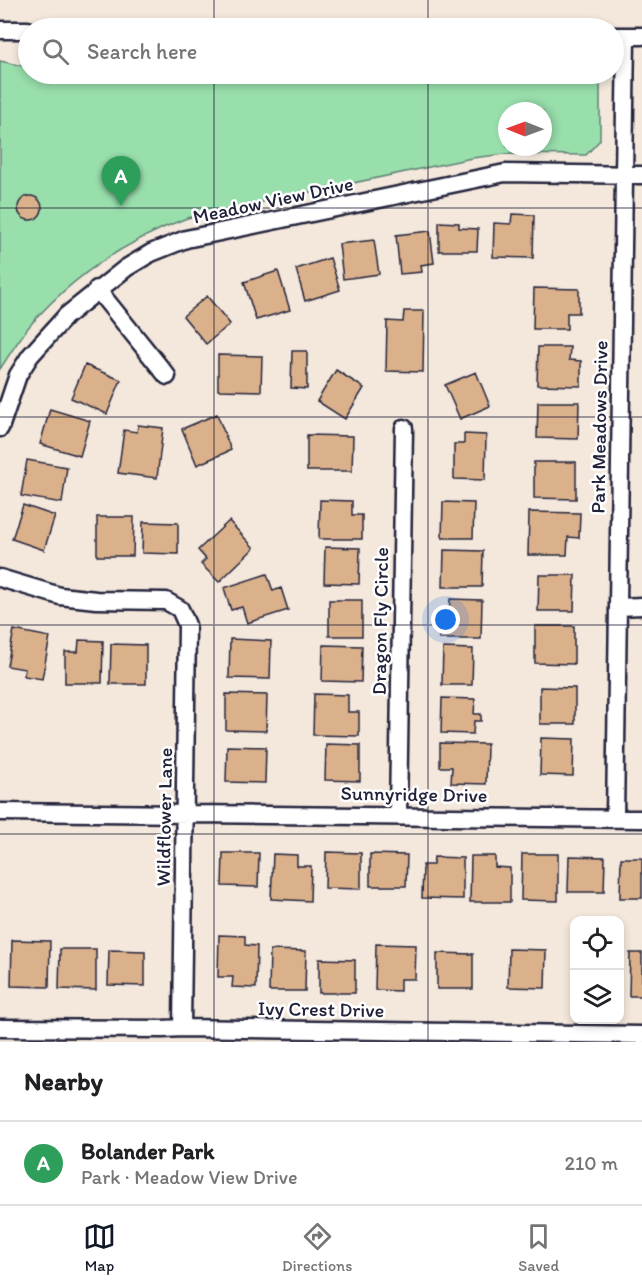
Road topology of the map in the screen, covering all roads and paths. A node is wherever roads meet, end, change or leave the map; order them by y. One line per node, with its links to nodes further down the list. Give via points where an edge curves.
1 (0, 30): 2 (street)
2 (18, 30)
3 (627, 36): 4 (street, Park Meadows Drive)
4 (624, 174): 5 (street, Meadow View Drive); 6 (street, Meadow View Drive, via 505,173 186,239 151,253); 12 (street, Park Meadows Drive)
5 (642, 175)
6 (97, 289): 7 (street); 8 (street, Meadow View Drive, via 30,356 18,375)
7 (167, 376)
8 (0, 428)
9 (404, 428): 15 (street, Dragon Fly Circle)
10 (0, 579): 14 (street, Wildflower Lane, via 60,596 166,601 180,609 187,625)
11 (642, 606): 12 (street)
12 (618, 607): 16 (street, Park Meadows Drive)
13 (0, 812): 14 (street, Sunnyridge Drive)
14 (185, 813): 15 (street, Sunnyridge Drive); 19 (street, Wildflower Lane)
15 (398, 815): 16 (street, Sunnyridge Drive)
16 (615, 818): 17 (street, Sunnyridge Drive)
17 (642, 819)
18 (0, 1028): 19 (street, Ivy Crest Drive)
19 (182, 1028): 20 (street, Ivy Crest Drive)
20 (642, 1035)

